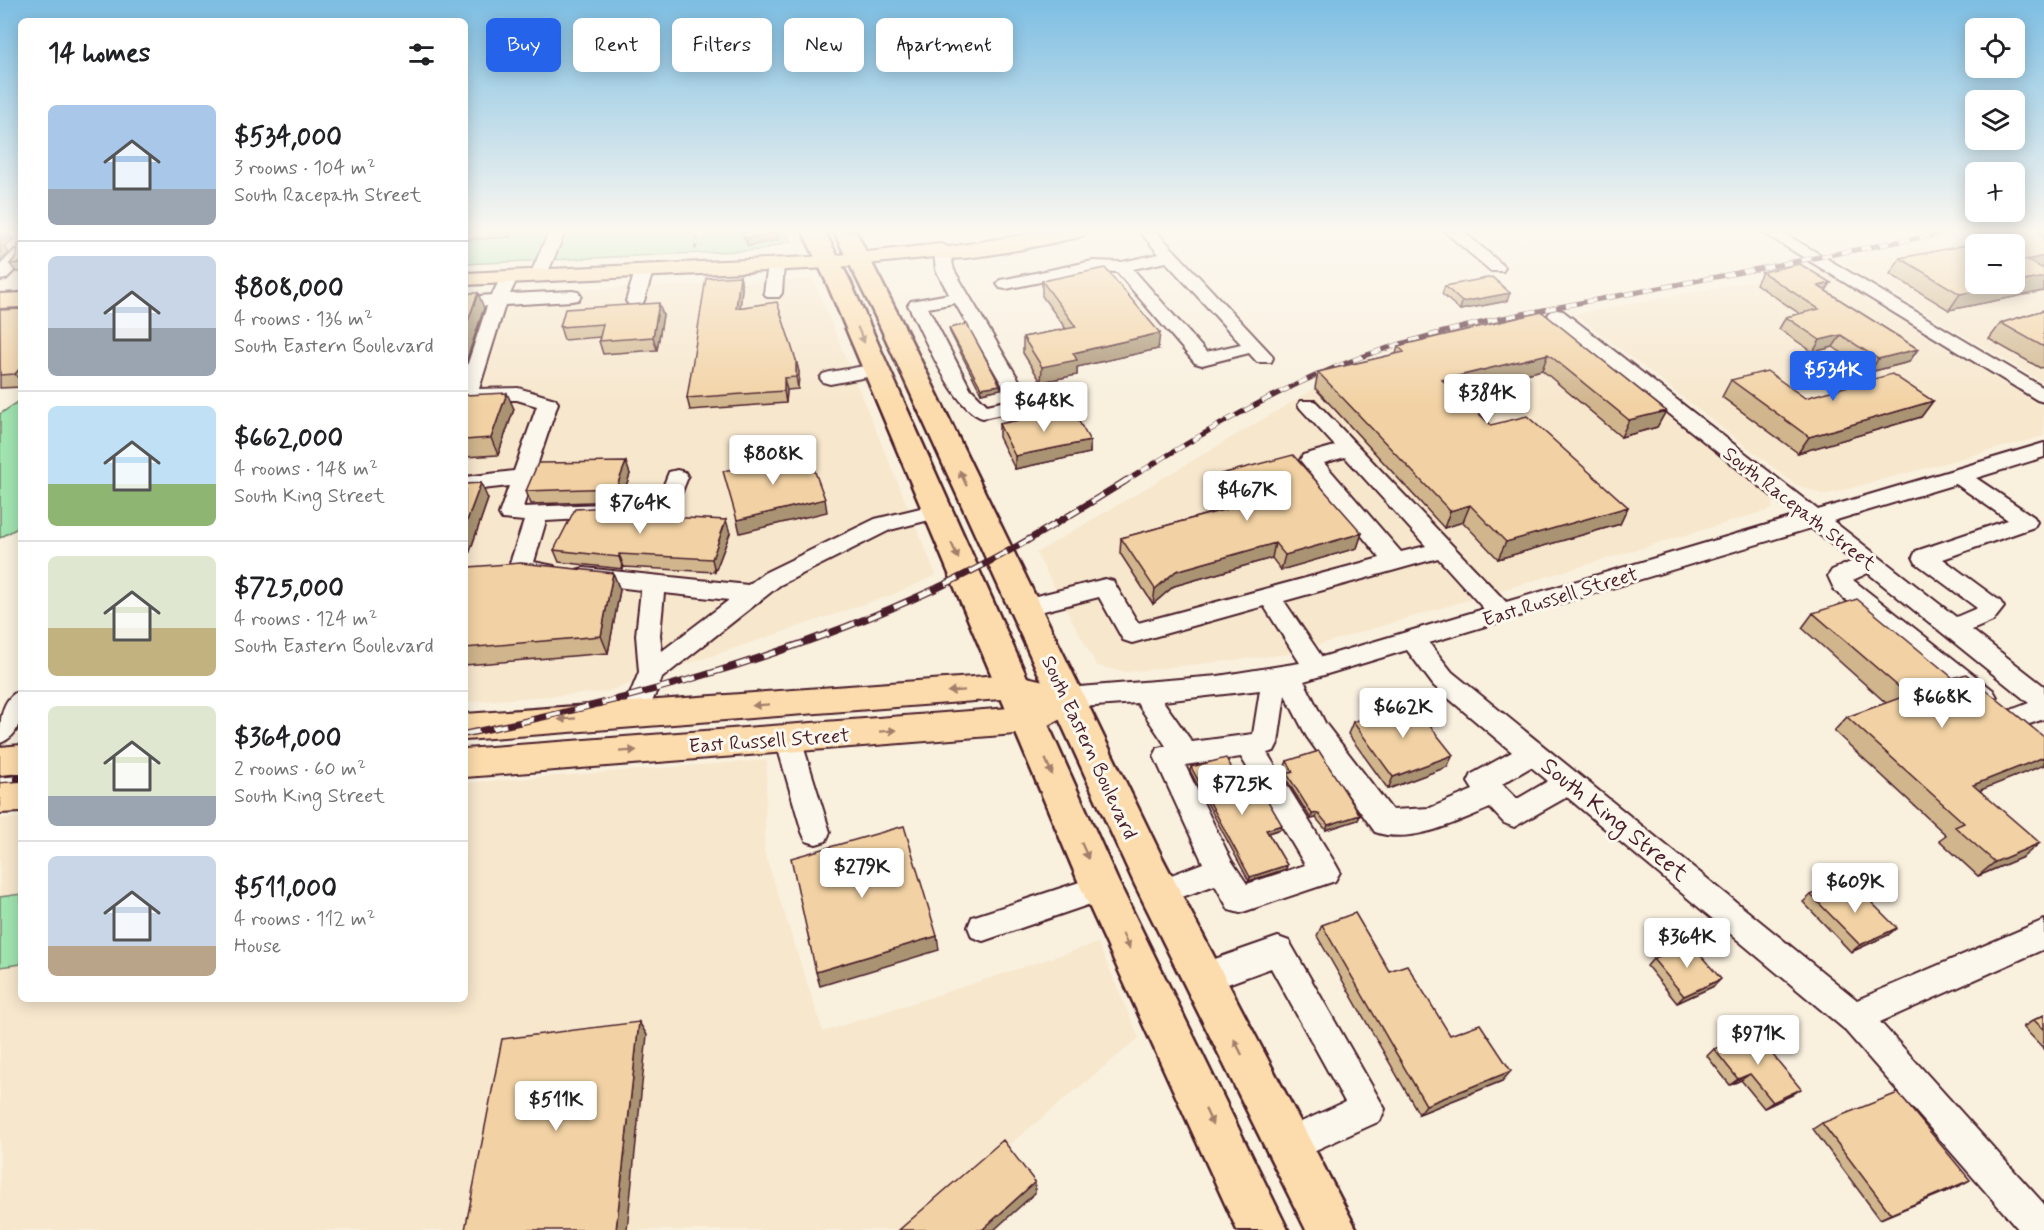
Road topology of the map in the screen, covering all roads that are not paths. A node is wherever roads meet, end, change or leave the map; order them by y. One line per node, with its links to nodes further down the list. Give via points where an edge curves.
1 (503, 289): 15 (street)
2 (575, 289): 15 (street, via 570,301)
3 (638, 289): 13 (street)
4 (840, 289): 22 (highway, one-way to 22)
5 (874, 289): 19 (highway, South Eastern Boulevard)
6 (956, 289): 10 (street)
7 (1141, 289): 8 (street, via 1202,359 1259,352)
8 (1201, 289)
9 (1866, 289): 28 (street)
10 (960, 297): 18 (street, via 916,305); 24 (street, via 1023,404 983,412)
11 (18, 300): 12 (main road)
12 (0, 301)
13 (635, 301)
14 (468, 302): 15 (street)
15 (496, 306): 16 (street); 25 (street)
16 (541, 310)
17 (1557, 315): 38 (street, South Racepath Street)
18 (922, 317): 19 (street); 20 (street)
19 (891, 324): 21 (highway, South Eastern Boulevard)
20 (935, 343): 21 (street); 24 (street)
21 (903, 350): 26 (highway, South Eastern Boulevard)
22 (876, 370): 23 (street); 36 (highway)
23 (830, 378)
24 (957, 383): 26 (street)
25 (468, 389)
26 (922, 391): 46 (highway, South Eastern Boulevard, one-way to 26)
27 (468, 395): 33 (street, via 518,394 548,403)
28 (2044, 396)
29 (1308, 405): 30 (street)
30 (1349, 449): 40 (street); 41 (street, via 1310,460)
31 (2044, 450): 32 (street, East Russell Street)
32 (1959, 476): 38 (street, East Russell Street); 39 (street)
33 (523, 477): 35 (street); 37 (street, via 510,514)
34 (677, 477): 37 (street, via 665,509)
35 (468, 484)
36 (937, 511): 44 (street, via 883,524 772,579); 56 (highway, one-way to 56)
37 (537, 514): 43 (street, via 520,569)
38 (1813, 519): 42 (street, South Racepath Street); 47 (street, East Russell Street)
39 (2035, 519): 48 (street, via 1924,557 1992,607 1985,615)
40 (1442, 549): 41 (street); 47 (street)
41 (1396, 561): 45 (street)
42 (1870, 564): 48 (street, South Racepath Street); 60 (street, via 1840,576 1843,585)
43 (653, 583): 44 (street); 51 (street, via 648,635)
44 (751, 594): 51 (street)
45 (1269, 596): 46 (street, via 1132,634 1105,587); 50 (street)
46 (1024, 607): 54 (highway, South Eastern Boulevard)
47 (1502, 613): 49 (street, East Russell Street)
48 (1952, 628): 55 (street, South Racepath Street)
49 (1413, 640): 50 (street, East Russell Street); 66 (street, South King Street, via 1443,679)
50 (1316, 668): 52 (street, East Russell Street)
51 (652, 672): 59 (street)
52 (1282, 677): 53 (street, East Russell Street); 65 (street, via 1266,743); 72 (street, via 1385,823 1431,820)
53 (1143, 692): 54 (street, East Russell Street); 67 (street)
54 (1067, 698): 56 (main road, East Russell Street); 78 (highway, South Eastern Boulevard)
55 (2044, 700)
56 (1021, 703): 59 (main road, East Russell Street, one-way to 59); 63 (main road, East Russell Street, one-way to 56); 77 (highway, one-way to 77)
57 (18, 704): 62 (street)
58 (2044, 708): 60 (street)
59 (635, 714): 61 (main road, East Russell Street, one-way to 61)
60 (2012, 720): 64 (street)
61 (468, 727)
62 (0, 732)
63 (788, 739): 70 (main road, East Russell Street, one-way to 63); 75 (street)
64 (2036, 739)
65 (1248, 746): 67 (street); 76 (street, via 1326,872 1240,900)
66 (1533, 753): 71 (street, South King Street); 72 (street, via 1482,782)
67 (1186, 754): 76 (street, via 1167,756)
68 (18, 759): 69 (main road)
69 (0, 761)
70 (468, 763)
71 (1569, 782): 72 (street, via 1514,815); 82 (street, South King Street)
72 (1494, 794)
73 (18, 797): 74 (main road)
74 (0, 798)
75 (816, 832)
76 (1221, 869): 78 (street)
77 (1101, 888): 79 (street); 84 (highway, one-way to 84)
78 (1160, 892): 81 (highway, South Eastern Boulevard)
79 (983, 927)
80 (2044, 934): 82 (street)
81 (1203, 978): 83 (highway, South Eastern Boulevard, one-way to 81); 83 (street, via 1278,951 1368,1109)
82 (1854, 1017): 86 (street, South King Street)
83 (1288, 1145): 85 (highway, South Eastern Boulevard)
84 (1263, 1230)
85 (1332, 1230)
86 (2043, 1230)

